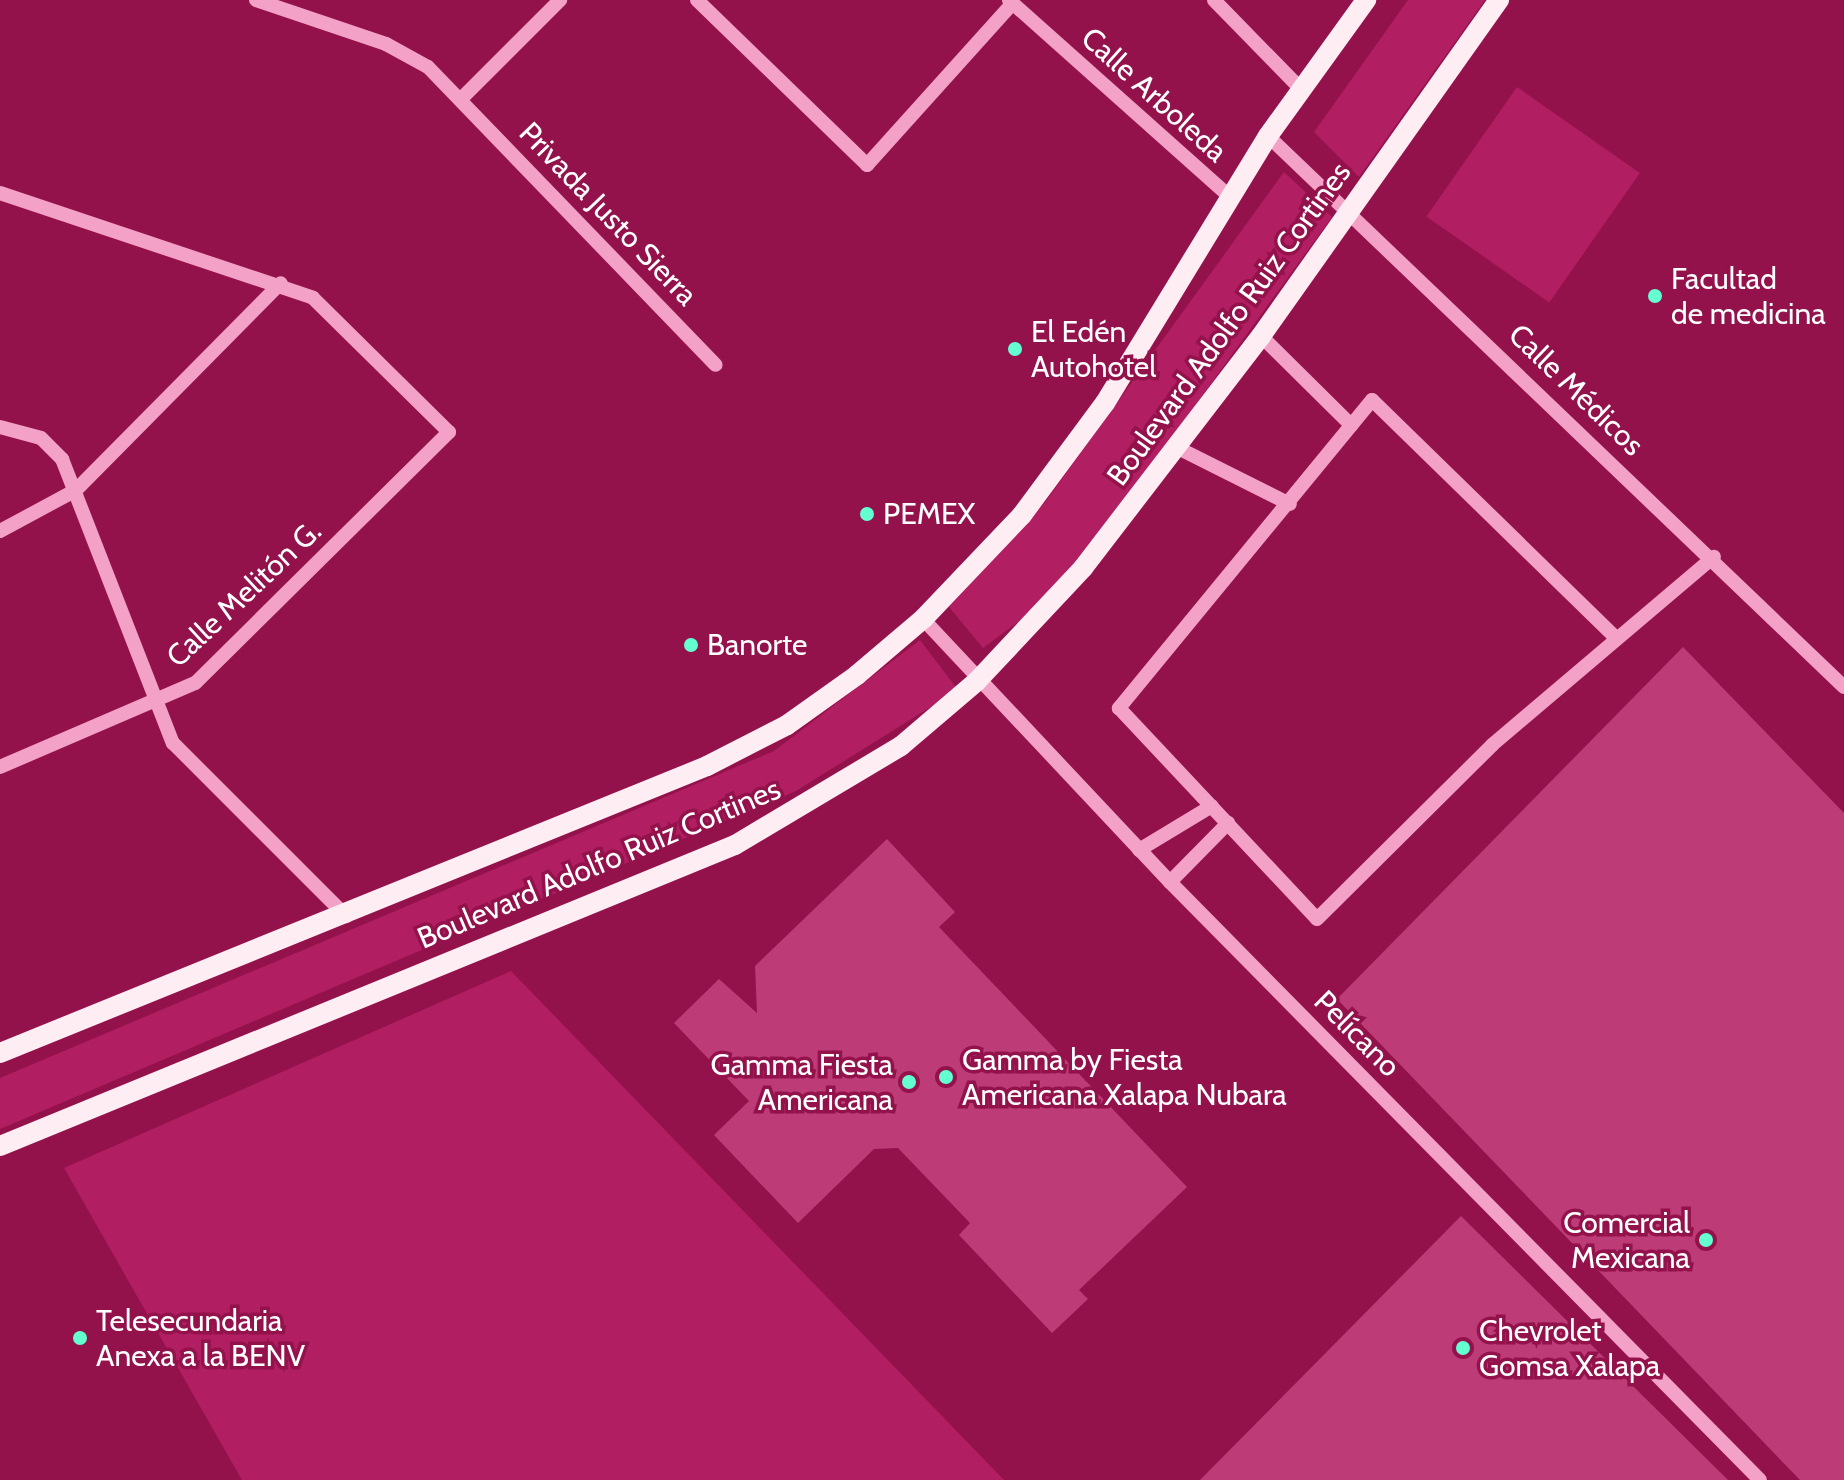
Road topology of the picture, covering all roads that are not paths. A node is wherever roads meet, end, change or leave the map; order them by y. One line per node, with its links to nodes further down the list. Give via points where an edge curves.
1 (256, 0): 9 (street, Privada Justo Sierra, via 386,44)
2 (560, 0): 9 (street)
3 (697, 0): 7 (street, via 867,165)
4 (1214, 0): 8 (street)
5 (1366, 0): 8 (main road, Boulevard Adolfo Ruiz Cortines)
6 (1499, 0): 13 (main road, Boulevard Adolfo Ruiz Cortines)
7 (1011, 2): 12 (street, Calle Arboleda)
8 (1301, 89): 10 (main road, Boulevard Adolfo Ruiz Cortines)
9 (462, 98): 16 (street, Privada Justo Sierra)
10 (1268, 136): 12 (main road, Boulevard Adolfo Ruiz Cortines); 13 (street, Calle Médicos)
11 (0, 193): 14 (street)
12 (1229, 196): 24 (main road, Boulevard Adolfo Ruiz Cortines, via 1105,403 1022,515)
13 (1350, 211): 15 (main road, Boulevard Adolfo Ruiz Cortines); 23 (street, Calle Médicos)
14 (281, 283): 20 (street); 28 (street, Calle Melitón G., via 313,298 449,432 195,683)
15 (1261, 336): 17 (street); 19 (main road, Boulevard Adolfo Ruiz Cortines)
16 (716, 365)
17 (1351, 425): 21 (street); 25 (street, via 1372,400)
18 (0, 427): 20 (street, via 41,438 62,459)
19 (1178, 448): 21 (street); 26 (main road, Boulevard Adolfo Ruiz Cortines, via 1083,568)
20 (76, 490): 22 (street); 28 (street)
21 (1290, 504): 30 (street, via 1119,708)
22 (0, 531)
23 (1714, 557): 25 (street); 27 (street, Calle Médicos)
24 (923, 619): 26 (street, Pelícano); 34 (main road, Boulevard Adolfo Ruiz Cortines, via 787,725 707,766)
25 (1614, 636): 31 (street, via 1317,919)
26 (977, 681): 32 (street, Pelícano); 36 (main road, Boulevard Adolfo Ruiz Cortines, via 901,746 735,845)
27 (1844, 687)
28 (155, 702): 29 (street, Calle Melitón G.); 34 (street, via 173,743)
29 (0, 767)
30 (1212, 806): 31 (street); 32 (street)
31 (1228, 823): 33 (street)
32 (1139, 850): 33 (street, Pelícano)
33 (1170, 882): 37 (street, Pelícano)
34 (346, 916): 35 (main road, Boulevard Adolfo Ruiz Cortines)
35 (0, 1053)
36 (0, 1146)
37 (1760, 1480)

